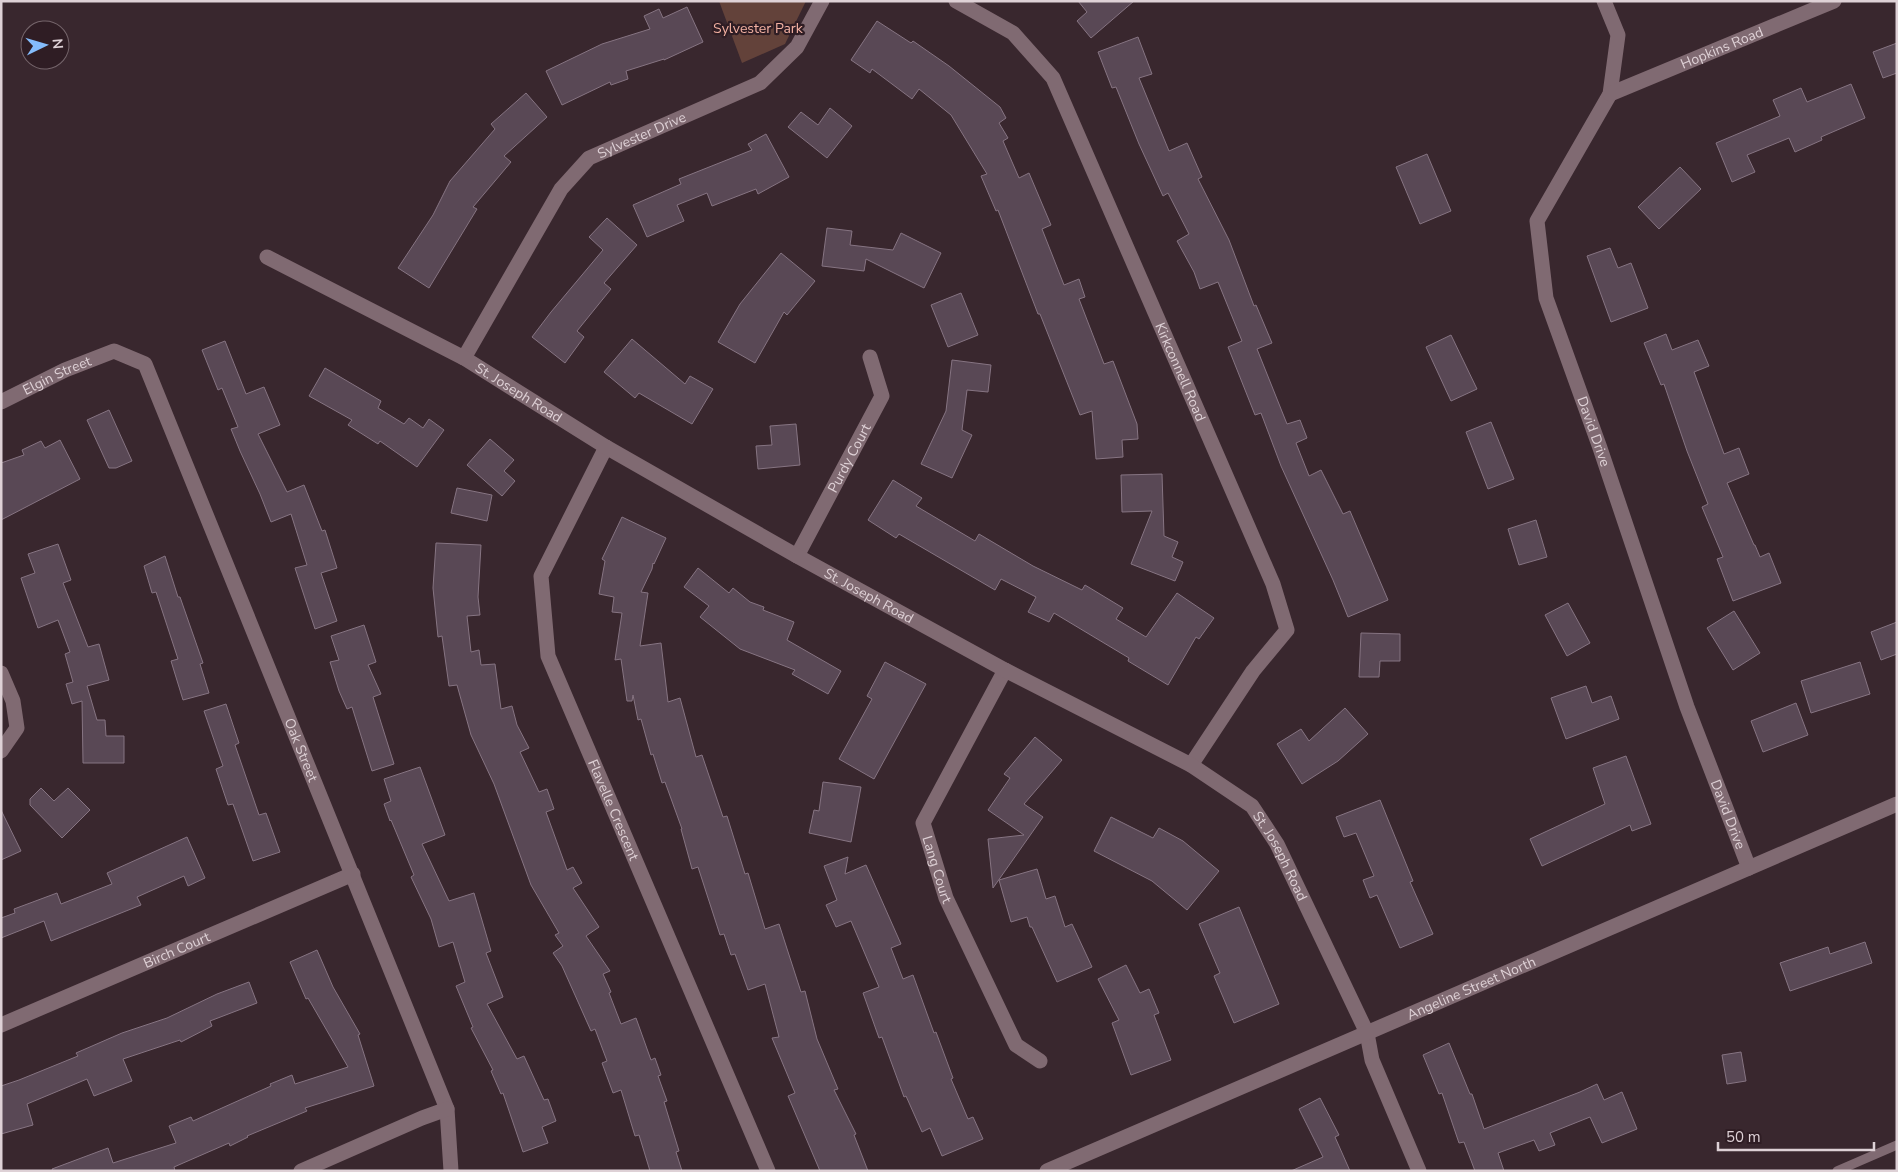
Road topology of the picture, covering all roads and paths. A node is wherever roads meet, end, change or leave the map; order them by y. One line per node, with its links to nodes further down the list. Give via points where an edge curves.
1 (822, 1): 8 (street, Sylvester Drive, via 797,47 760,83 589,158 561,189)
2 (956, 1): 16 (street, Kirkconnell Road, via 1013,32 1053,78 1273,584 1287,630 1253,671)
3 (1604, 1): 5 (street, David Drive, via 1618,35)
4 (1834, 1): 5 (street, Hopkins Road)
5 (1610, 94): 18 (street, David Drive, via 1537,221 1546,298 1687,707)
6 (267, 256): 8 (street, St. Joseph Road)
7 (114, 351): 10 (street, Elgin Street, via 65,370); 19 (street, Oak Street, via 145,364)
8 (464, 358): 11 (street, St. Joseph Road)
9 (870, 358): 12 (street, Purdy Court, via 882,396)
10 (1, 402)
11 (606, 447): 12 (street, St. Joseph Road); 27 (street, Flavelle Crescent, via 541,576 548,656)
12 (797, 556): 13 (street, St. Joseph Road)
13 (1005, 670): 16 (street, St. Joseph Road); 22 (street, Lang Court, via 923,823 946,898 1016,1044)
14 (1, 673): 15 (street, via 13,701 17,728)
15 (1, 752)
16 (1191, 765): 21 (street, St. Joseph Road, via 1252,806 1277,844)
17 (1897, 804): 18 (street, Angeline Street North)
18 (1749, 868): 21 (street, Angeline Street North)
19 (353, 874): 20 (street, Birch Court); 23 (street, Oak Street)
20 (1, 1025)
21 (1367, 1033): 28 (street, Angeline Street North); 29 (street, St. Joseph Road, via 1372,1060)
22 (1040, 1061)
23 (447, 1109): 25 (street); 26 (street, Oak Street)
24 (1897, 1145): 30 (lane)
25 (301, 1171)
26 (451, 1171)
27 (768, 1171)
28 (1046, 1171)
29 (1419, 1171)
30 (1837, 1171)

